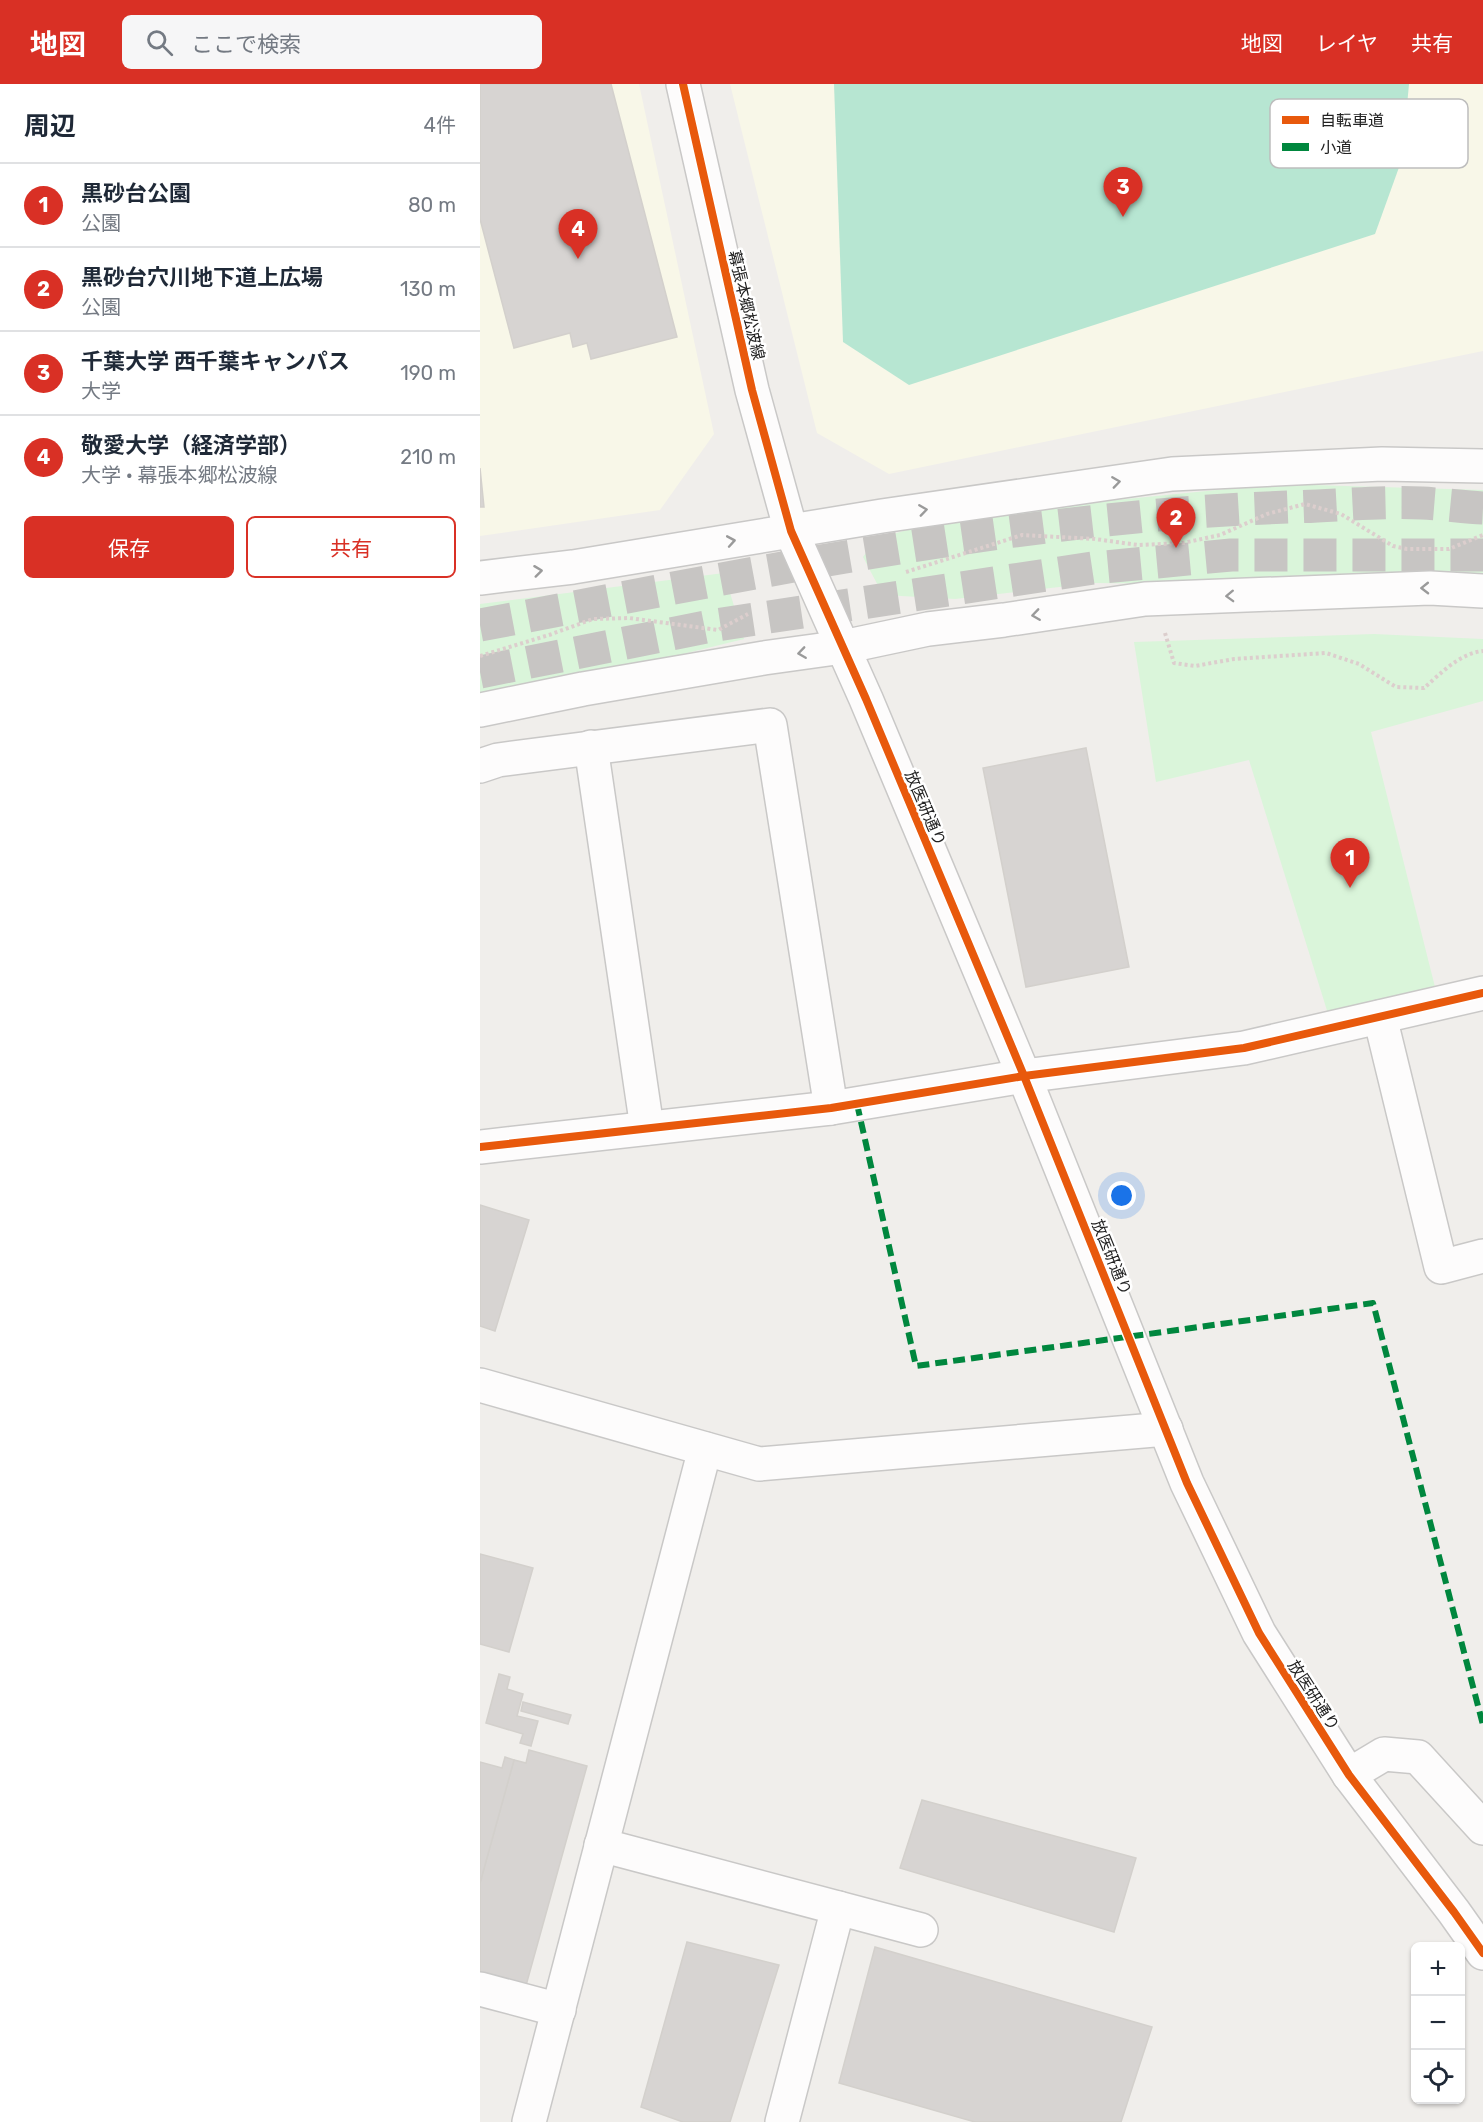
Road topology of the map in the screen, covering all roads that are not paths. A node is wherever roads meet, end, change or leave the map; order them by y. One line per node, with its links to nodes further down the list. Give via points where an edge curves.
1 (683, 84): 3 (street, 幕張本郷松波線, via 750,379)
2 (1483, 466): 3 (street, one-way to 2, via 1172,474 1382,464)
3 (791, 531): 4 (street, one-way to 3, via 573,567); 6 (street, 放医研通り)
4 (480, 578)
5 (1483, 591): 6 (street, one-way to 6, via 1430,588 1145,599 928,628)
6 (843, 647): 7 (street, one-way to 7, via 583,689); 12 (street, 放医研通り)
7 (480, 710)
8 (591, 747): 9 (street); 13 (street, via 770,725); 14 (street)
9 (480, 766)
10 (1483, 993): 11 (street)
11 (1380, 1017): 12 (street, via 1244,1048); 16 (street, via 1441,1267)
12 (1024, 1076): 13 (street); 18 (street, 放医研通り)
13 (831, 1108): 14 (street)
14 (647, 1128): 15 (street)
15 (480, 1147)
16 (1483, 1256)
17 (480, 1385): 19 (street)
18 (1166, 1429): 19 (street, via 759,1464); 20 (street, 放医研通り, via 1187,1483 1259,1633)
19 (705, 1449): 22 (street)
20 (1349, 1775): 21 (street, via 1384,1754 1418,1757); 25 (street, 放医研通り)
21 (1483, 1828)
22 (601, 1845): 23 (street); 27 (street)
23 (838, 1908): 24 (street); 29 (street)
24 (921, 1930)
25 (1483, 1953)
26 (480, 1989): 27 (street)
27 (559, 2010): 28 (street)
28 (529, 2122)
29 (782, 2122)

